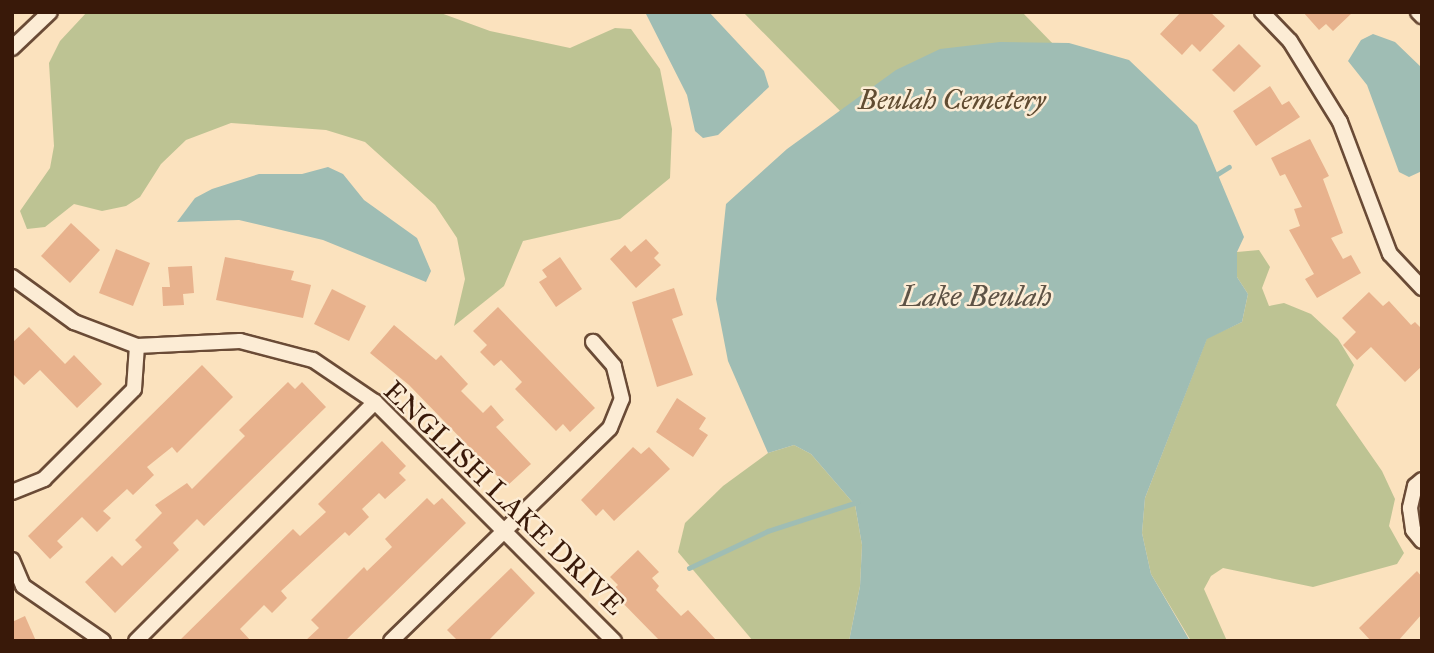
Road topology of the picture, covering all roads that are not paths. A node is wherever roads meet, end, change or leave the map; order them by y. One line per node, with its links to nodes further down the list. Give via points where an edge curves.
1 (50, 12): 3 (street)
2 (1262, 12): 5 (street, via 1290,41 1340,122 1390,254)
3 (12, 48)
4 (12, 277): 7 (street, ENGLISH LAKE DRIVE, via 74,322)
5 (1422, 288)
6 (593, 342): 11 (street, via 614,366 622,399 610,428)
7 (137, 346): 8 (street, ENGLISH LAKE DRIVE, via 240,341 313,360); 10 (street, via 134,389 44,480)
8 (375, 402): 11 (street, ENGLISH LAKE DRIVE); 15 (street)
9 (1422, 480): 12 (street, via 1415,486 1410,509 1413,530)
10 (12, 492)
11 (504, 529): 16 (street); 17 (street, ENGLISH LAKE DRIVE)
12 (1422, 541)
13 (12, 560): 14 (street, via 23,586)
14 (103, 641)
15 (136, 641)
16 (391, 641)
17 (614, 641)

